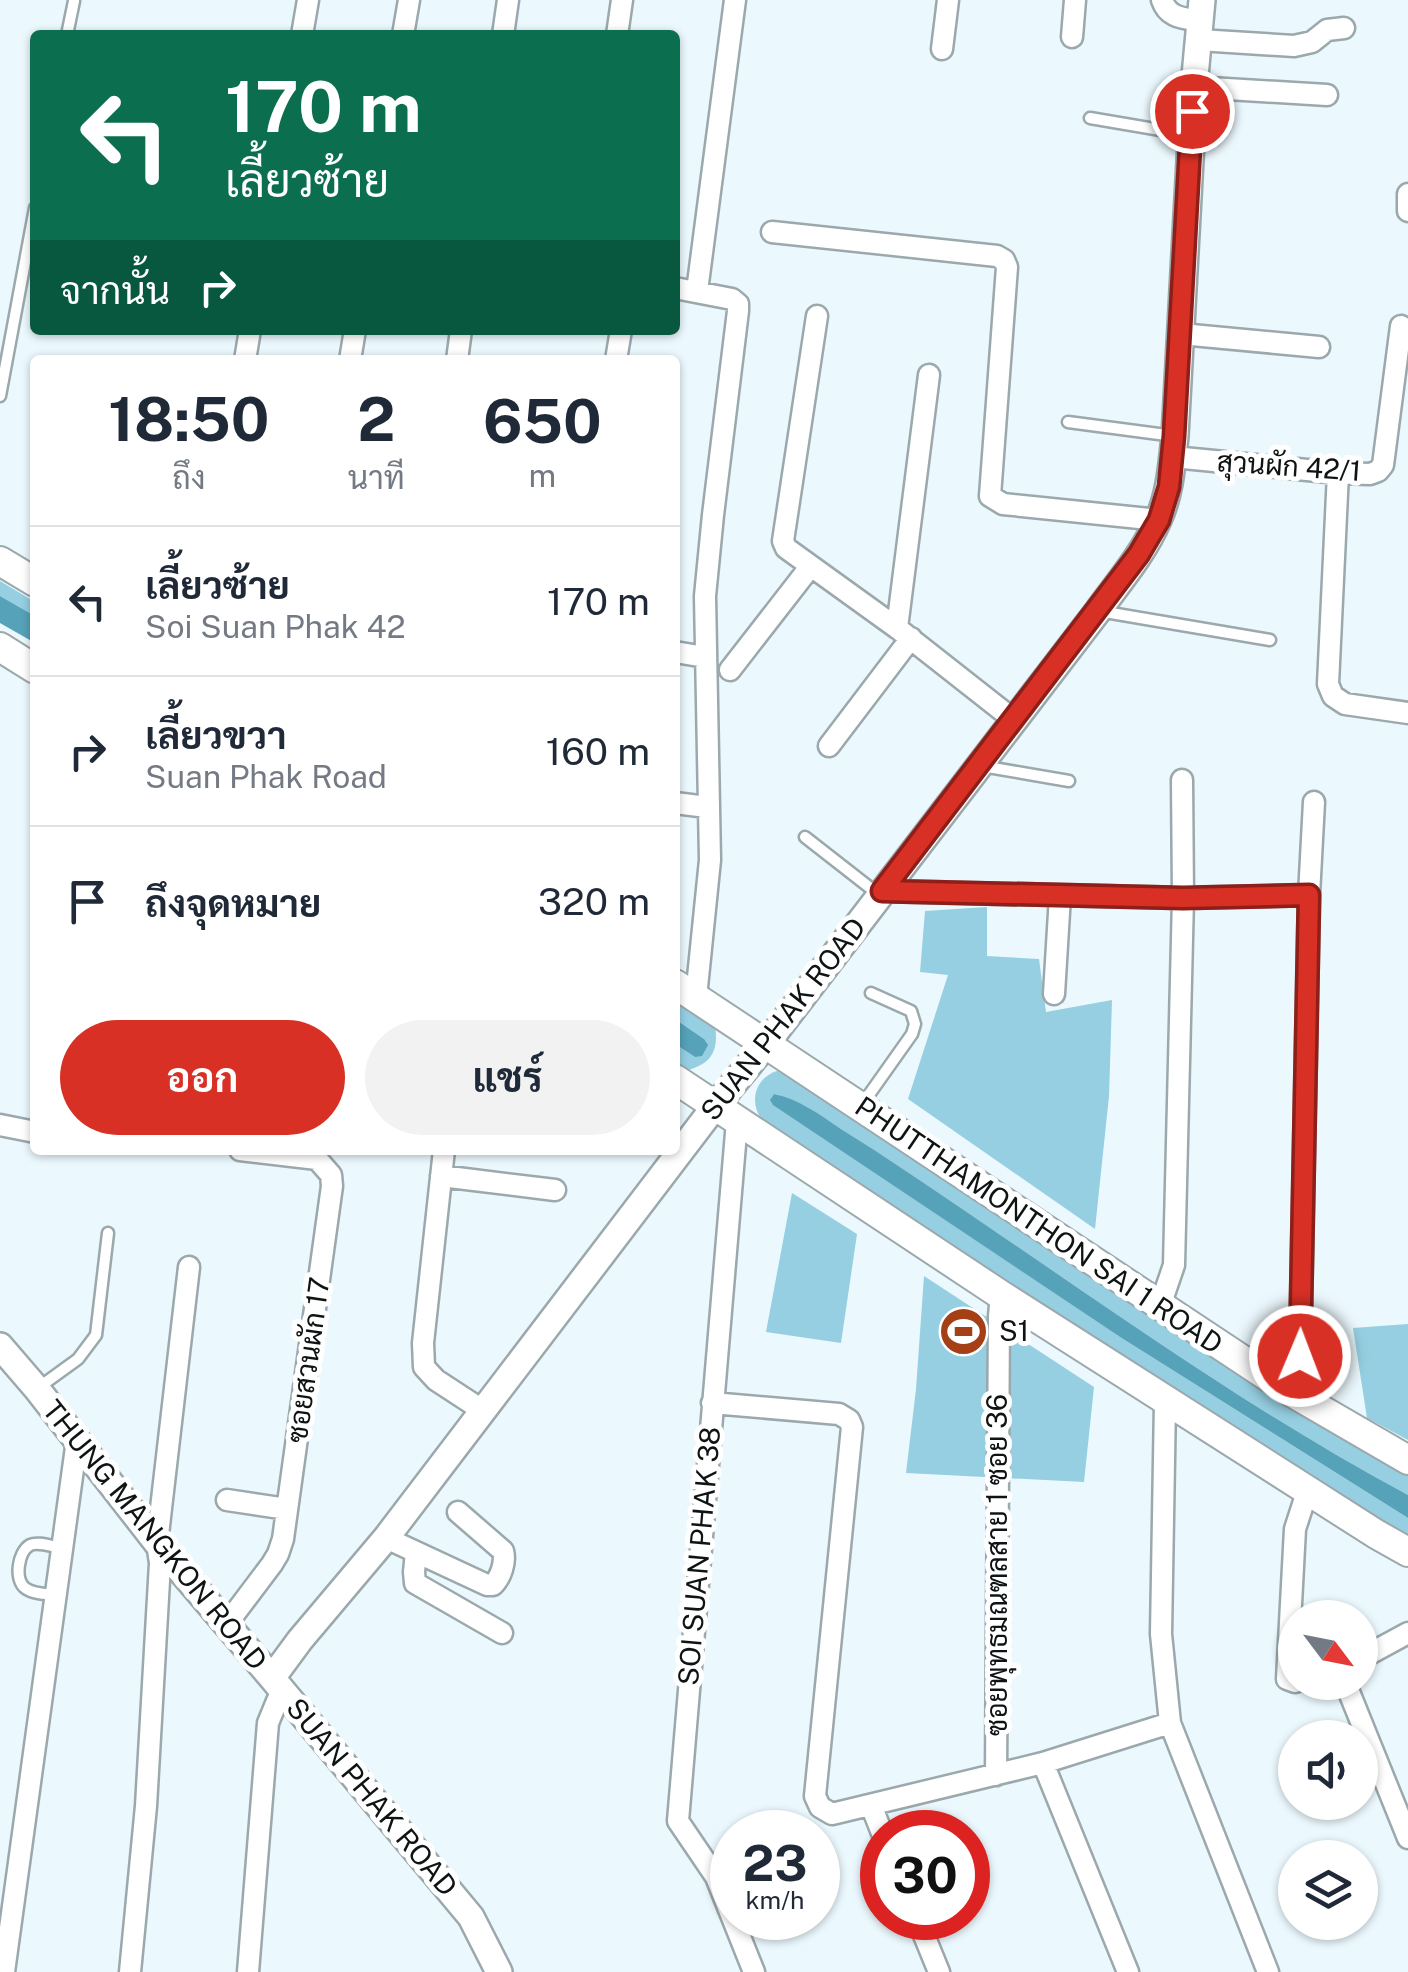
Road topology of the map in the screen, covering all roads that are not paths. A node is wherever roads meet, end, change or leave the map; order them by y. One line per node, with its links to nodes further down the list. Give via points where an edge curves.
1 (308, 0): 13 (street)
2 (409, 0): 14 (street)
3 (508, 0): 15 (street)
4 (622, 0): 16 (street)
5 (734, 0): 28 (street)
6 (948, 0): 18 (street)
7 (1075, 0): 17 (street)
8 (1162, 0): 10 (street, via 1170,14)
9 (74, 2): 12 (lane)
10 (1200, 20): 11 (street, via 1294,46); 19 (street, SUAN PHAK ROAD)
11 (1344, 28)
12 (68, 30)
13 (303, 30)
14 (404, 30)
15 (504, 30)
16 (618, 30)
17 (1072, 38)
18 (942, 49)
19 (1194, 87): 20 (street); 22 (street, SUAN PHAK ROAD)
20 (1328, 95)
21 (1090, 118): 22 (lane)
22 (1191, 135): 31 (street, SUAN PHAK ROAD)
23 (1408, 194): 24 (street)
24 (1408, 211)
25 (772, 232): 38 (street, via 1004,260 990,496 1003,504)
26 (30, 235): 34 (lane)
27 (680, 289): 28 (street)
28 (697, 291): 47 (street, via 738,304 712,515)
29 (817, 316): 40 (street, via 783,541)
30 (1401, 326): 37 (street, สุวนผัก 42/1, via 1383,465 1370,474)
31 (1181, 334): 32 (street); 36 (street, SUAN PHAK ROAD)
32 (1320, 347)
33 (929, 375): 43 (street)
34 (0, 396)
35 (1068, 422): 36 (lane)
36 (1174, 446): 37 (street, สุวนผัก 42/1); 38 (street, SUAN PHAK ROAD)
37 (1338, 473): 50 (street, via 1328,684 1345,704)
38 (1159, 520): 42 (street, SUAN PHAK ROAD)
39 (0, 562): 41 (main road)
40 (810, 567): 43 (street); 49 (street)
41 (30, 579)
42 (1098, 611): 44 (lane); 51 (street, SUAN PHAK ROAD)
43 (904, 633): 51 (street); 52 (street)
44 (1270, 640)
45 (0, 647): 48 (main road)
46 (680, 653): 47 (street)
47 (705, 657): 58 (street)
48 (30, 666)
49 (730, 670)
50 (1408, 712)
51 (1014, 720): 53 (street, SUAN PHAK ROAD)
52 (830, 746)
53 (979, 765): 54 (lane); 60 (street, SUAN PHAK ROAD)
54 (1069, 780)
55 (1182, 780): 63 (street)
56 (1314, 802): 61 (street)
57 (680, 804): 58 (street)
58 (708, 807): 64 (street, via 710,860)
59 (805, 838): 60 (lane)
60 (881, 893): 62 (street); 67 (street, SUAN PHAK ROAD)
61 (1309, 895): 63 (street); 83 (street, via 1300,1356)
62 (1060, 896): 63 (street); 66 (street)
63 (1183, 898): 80 (street, via 1174,1265)
64 (685, 990): 67 (main road, PHUTTHAMONTHON SAI 1 ROAD)
65 (872, 993): 70 (lane, via 911,1011 916,1024)
66 (1054, 994)
67 (762, 1049): 69 (street, SUAN PHAK ROAD); 70 (main road, PHUTTHAMONTHON SAI 1 ROAD)
68 (680, 1083): 69 (main road)
69 (726, 1106): 79 (main road); 85 (street, SOI SUAN PHAK 38); 86 (street, SUAN PHAK ROAD)
70 (860, 1107): 80 (main road, PHUTTHAMONTHON SAI 1 ROAD)
71 (0, 1126): 72 (street)
72 (30, 1131)
73 (283, 1155): 91 (street, ซอยสวนผัก 17, via 317,1159 332,1186)
74 (444, 1155): 75 (street)
75 (442, 1176): 76 (street); 86 (street, via 424,1367)
76 (555, 1190)
77 (108, 1233): 82 (lane, via 96,1335 78,1359)
78 (189, 1267): 94 (street)
79 (1001, 1295): 84 (main road); 108 (street, ซอยพุทธมณฑลสาย 1 ซอย 36)
80 (1160, 1306): 83 (main road, PHUTTHAMONTHON SAI 1 ROAD)
81 (0, 1346): 82 (street, THUNG MANGKON ROAD)
82 (38, 1389): 87 (street, THUNG MANGKON ROAD)
83 (1291, 1392): 88 (main road, PHUTTHAMONTHON SAI 1 ROAD)
84 (1166, 1402): 89 (main road); 106 (street, via 1161,1634)
85 (712, 1403): 109 (street, via 840,1414 852,1427 815,1796 832,1814); 117 (street, SOI SUAN PHAK 38, via 678,1821 716,1877)
86 (482, 1410): 93 (street, SUAN PHAK ROAD)
87 (76, 1440): 94 (street, THUNG MANGKON ROAD); 95 (street)
88 (1408, 1460)
89 (1308, 1492): 97 (main road); 99 (street, via 1295,1529)
90 (227, 1500): 91 (street)
91 (287, 1509): 100 (street, ซอยสวนผัก 17, via 278,1554)
92 (458, 1512): 96 (street, via 503,1551 497,1582 487,1585)
93 (386, 1538): 96 (street); 104 (street, SUAN PHAK ROAD, via 300,1640)
94 (157, 1543): 100 (street, THUNG MANGKON ROAD); 114 (street, via 148,1770)
95 (62, 1548): 98 (street); 98 (lane, via 34,1543 19,1569 23,1587)
96 (416, 1552): 102 (street, via 416,1583)
97 (1408, 1552)
98 (56, 1595): 113 (street)
99 (1291, 1600)
100 (226, 1626): 104 (street, THUNG MANGKON ROAD)
101 (1408, 1632): 103 (street)
102 (502, 1633)
103 (1378, 1649)
104 (277, 1684): 115 (street, via 268,1723); 116 (street, SUAN PHAK ROAD, via 471,1917)
105 (1352, 1700): 111 (street)
106 (1170, 1722): 107 (street); 120 (street)
107 (1043, 1762): 108 (street); 119 (street)
108 (996, 1775): 109 (street)
109 (871, 1805): 110 (street)
110 (873, 1810)
111 (1408, 1838)
112 (926, 1940): 118 (street)
113 (4, 1972)
114 (130, 1972)
115 (248, 1972)
116 (499, 1972)
117 (754, 1972)
118 (940, 1972)
119 (1128, 1972)
120 (1268, 1972)

